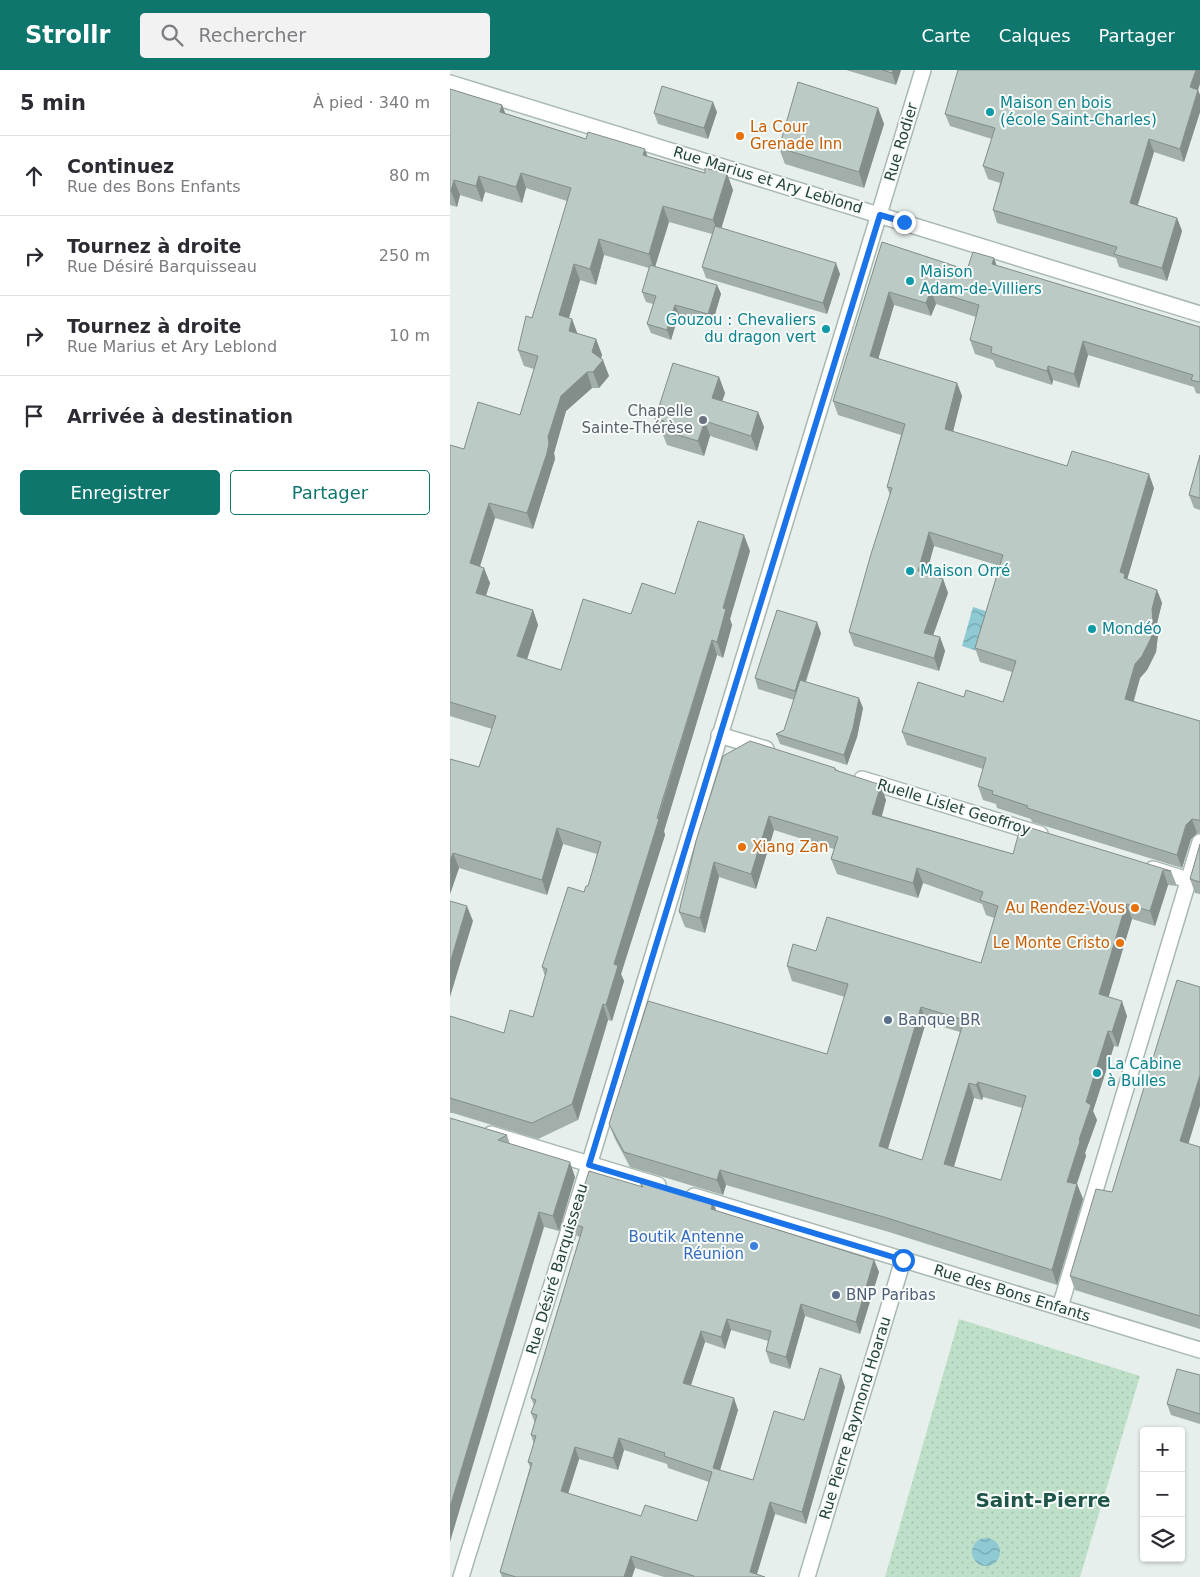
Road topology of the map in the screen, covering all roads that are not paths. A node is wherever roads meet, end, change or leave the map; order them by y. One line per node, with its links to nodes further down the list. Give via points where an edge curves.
1 (923, 70): 3 (street, Rue Rodier)
2 (450, 83): 3 (street, Rue Marius et Ary Leblond)
3 (880, 215): 4 (street, Rue Marius et Ary Leblond); 5 (street, Rue Désiré Barquisseau)
4 (1200, 314)
5 (720, 735): 6 (street); 13 (street, Rue Désiré Barquisseau)
6 (776, 752)
7 (851, 775): 8 (street, Ruelle Lislet Geoffroy)
8 (1057, 839)
9 (1200, 842): 11 (street)
10 (1141, 865): 11 (street)
11 (1188, 880): 15 (street)
12 (478, 1130): 13 (street, Rue des Bons Enfants)
13 (589, 1165): 14 (street, Rue des Bons Enfants); 17 (street, Rue Désiré Barquisseau)
14 (903, 1260): 15 (street, Rue des Bons Enfants); 18 (street, Rue Pierre Raymond Hoarau)
15 (1060, 1308): 16 (street, Rue des Bons Enfants)
16 (1200, 1350)
17 (461, 1577)
18 (807, 1577)

